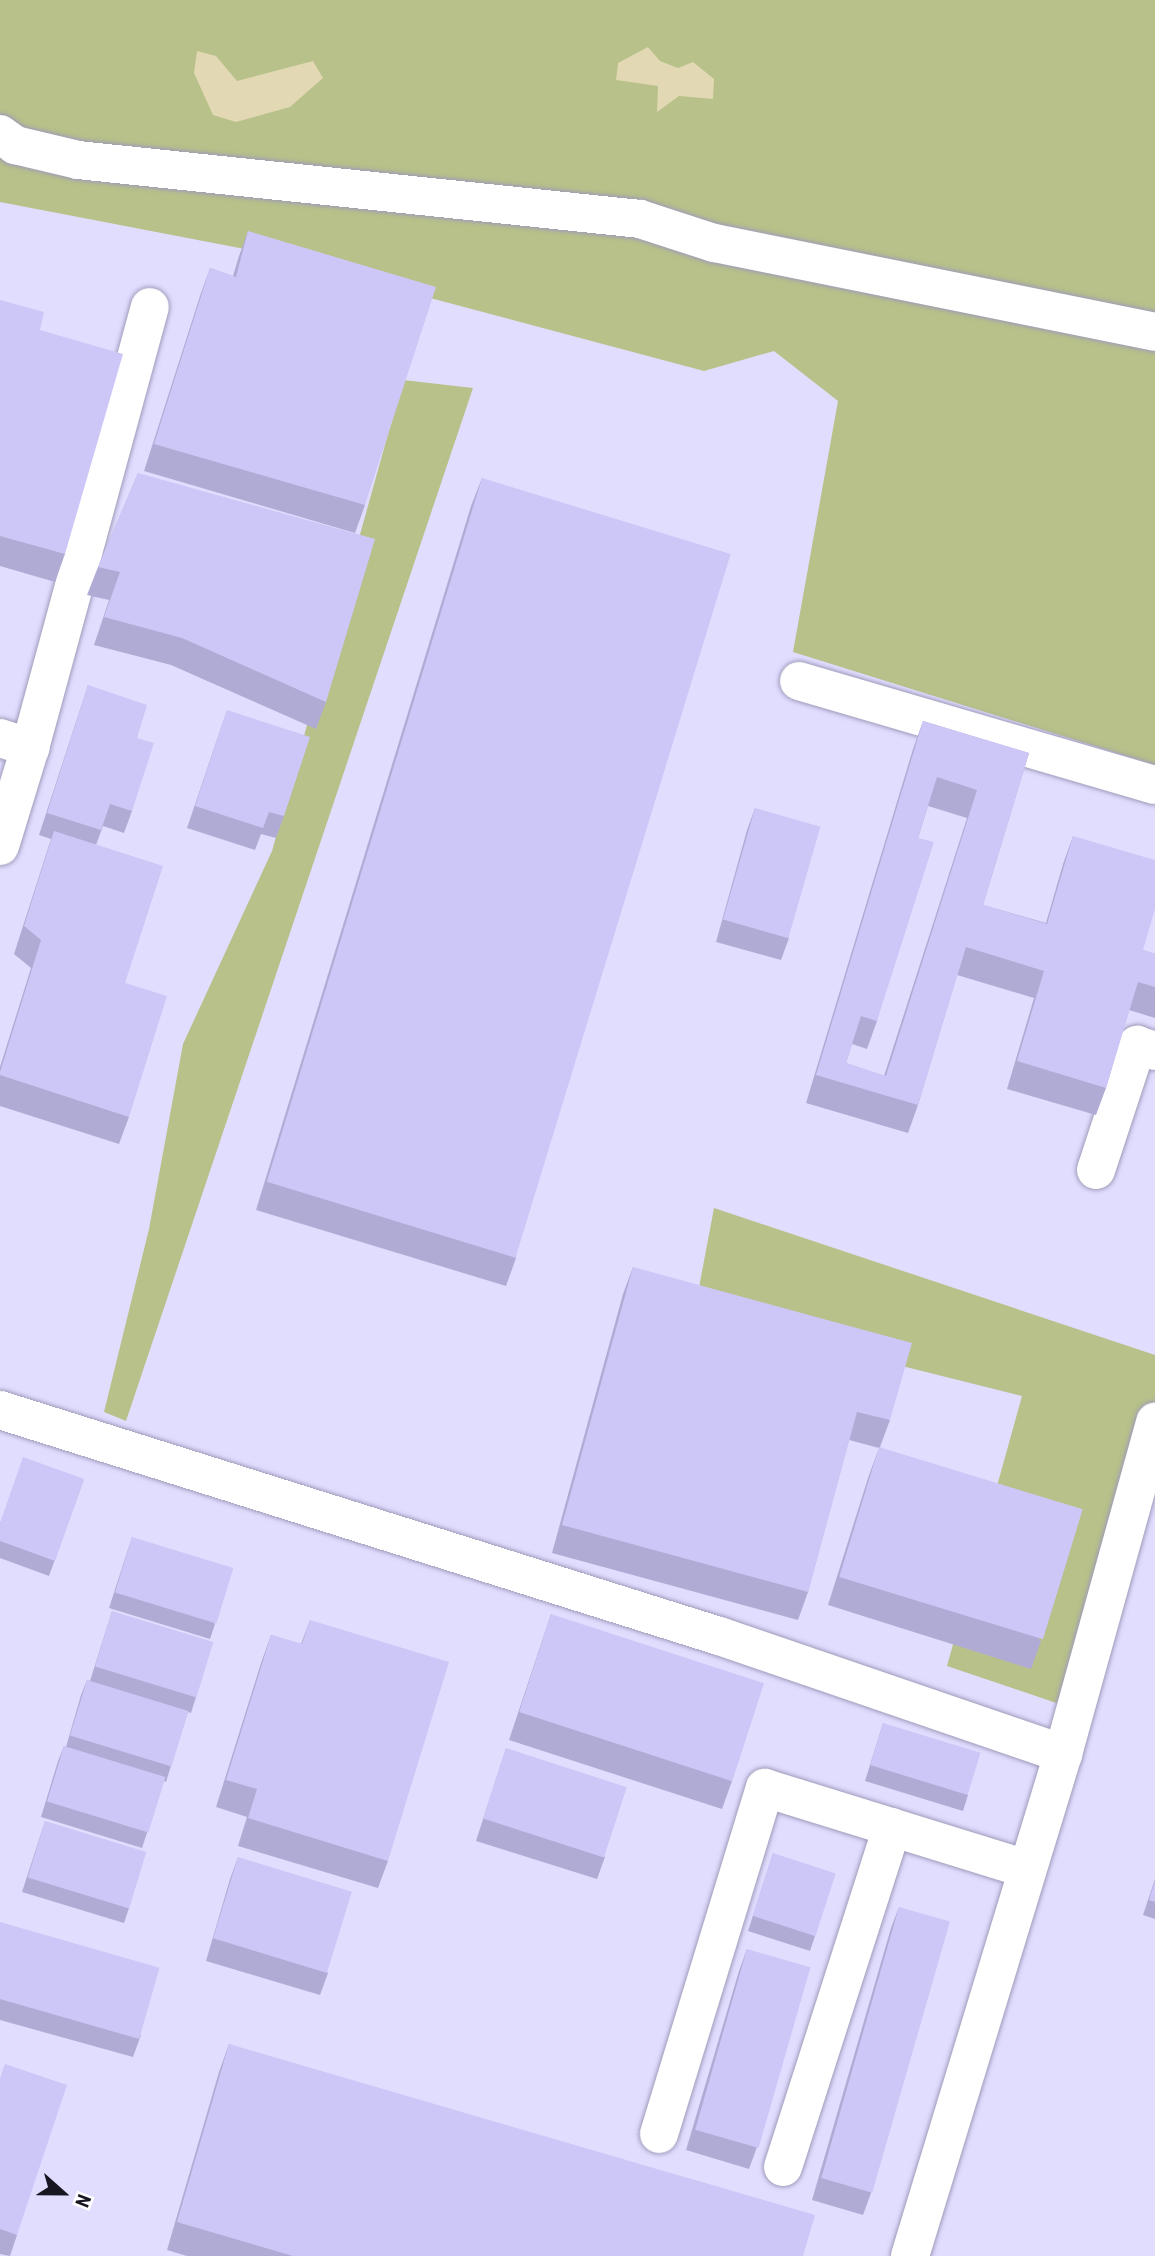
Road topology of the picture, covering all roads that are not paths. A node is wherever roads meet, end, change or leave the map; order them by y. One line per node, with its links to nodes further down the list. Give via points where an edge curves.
1 (0, 134): 3 (street, via 15,145 78,160 640,219 714,243)
2 (150, 307): 5 (street)
3 (1155, 332)
4 (799, 681): 6 (street)
5 (15, 743): 7 (street)
6 (1155, 785)
7 (0, 846)
8 (1155, 1051): 9 (street, via 1137,1045)
9 (1096, 1170)
10 (0, 1410): 12 (street, via 719,1636)
11 (1155, 1422): 12 (street)
12 (1063, 1754): 14 (street)
13 (892, 1827): 14 (street); 15 (street, via 765,1788); 16 (street)
14 (1027, 1869): 17 (street)
15 (659, 2133)
16 (783, 2167)
17 (910, 2256)

